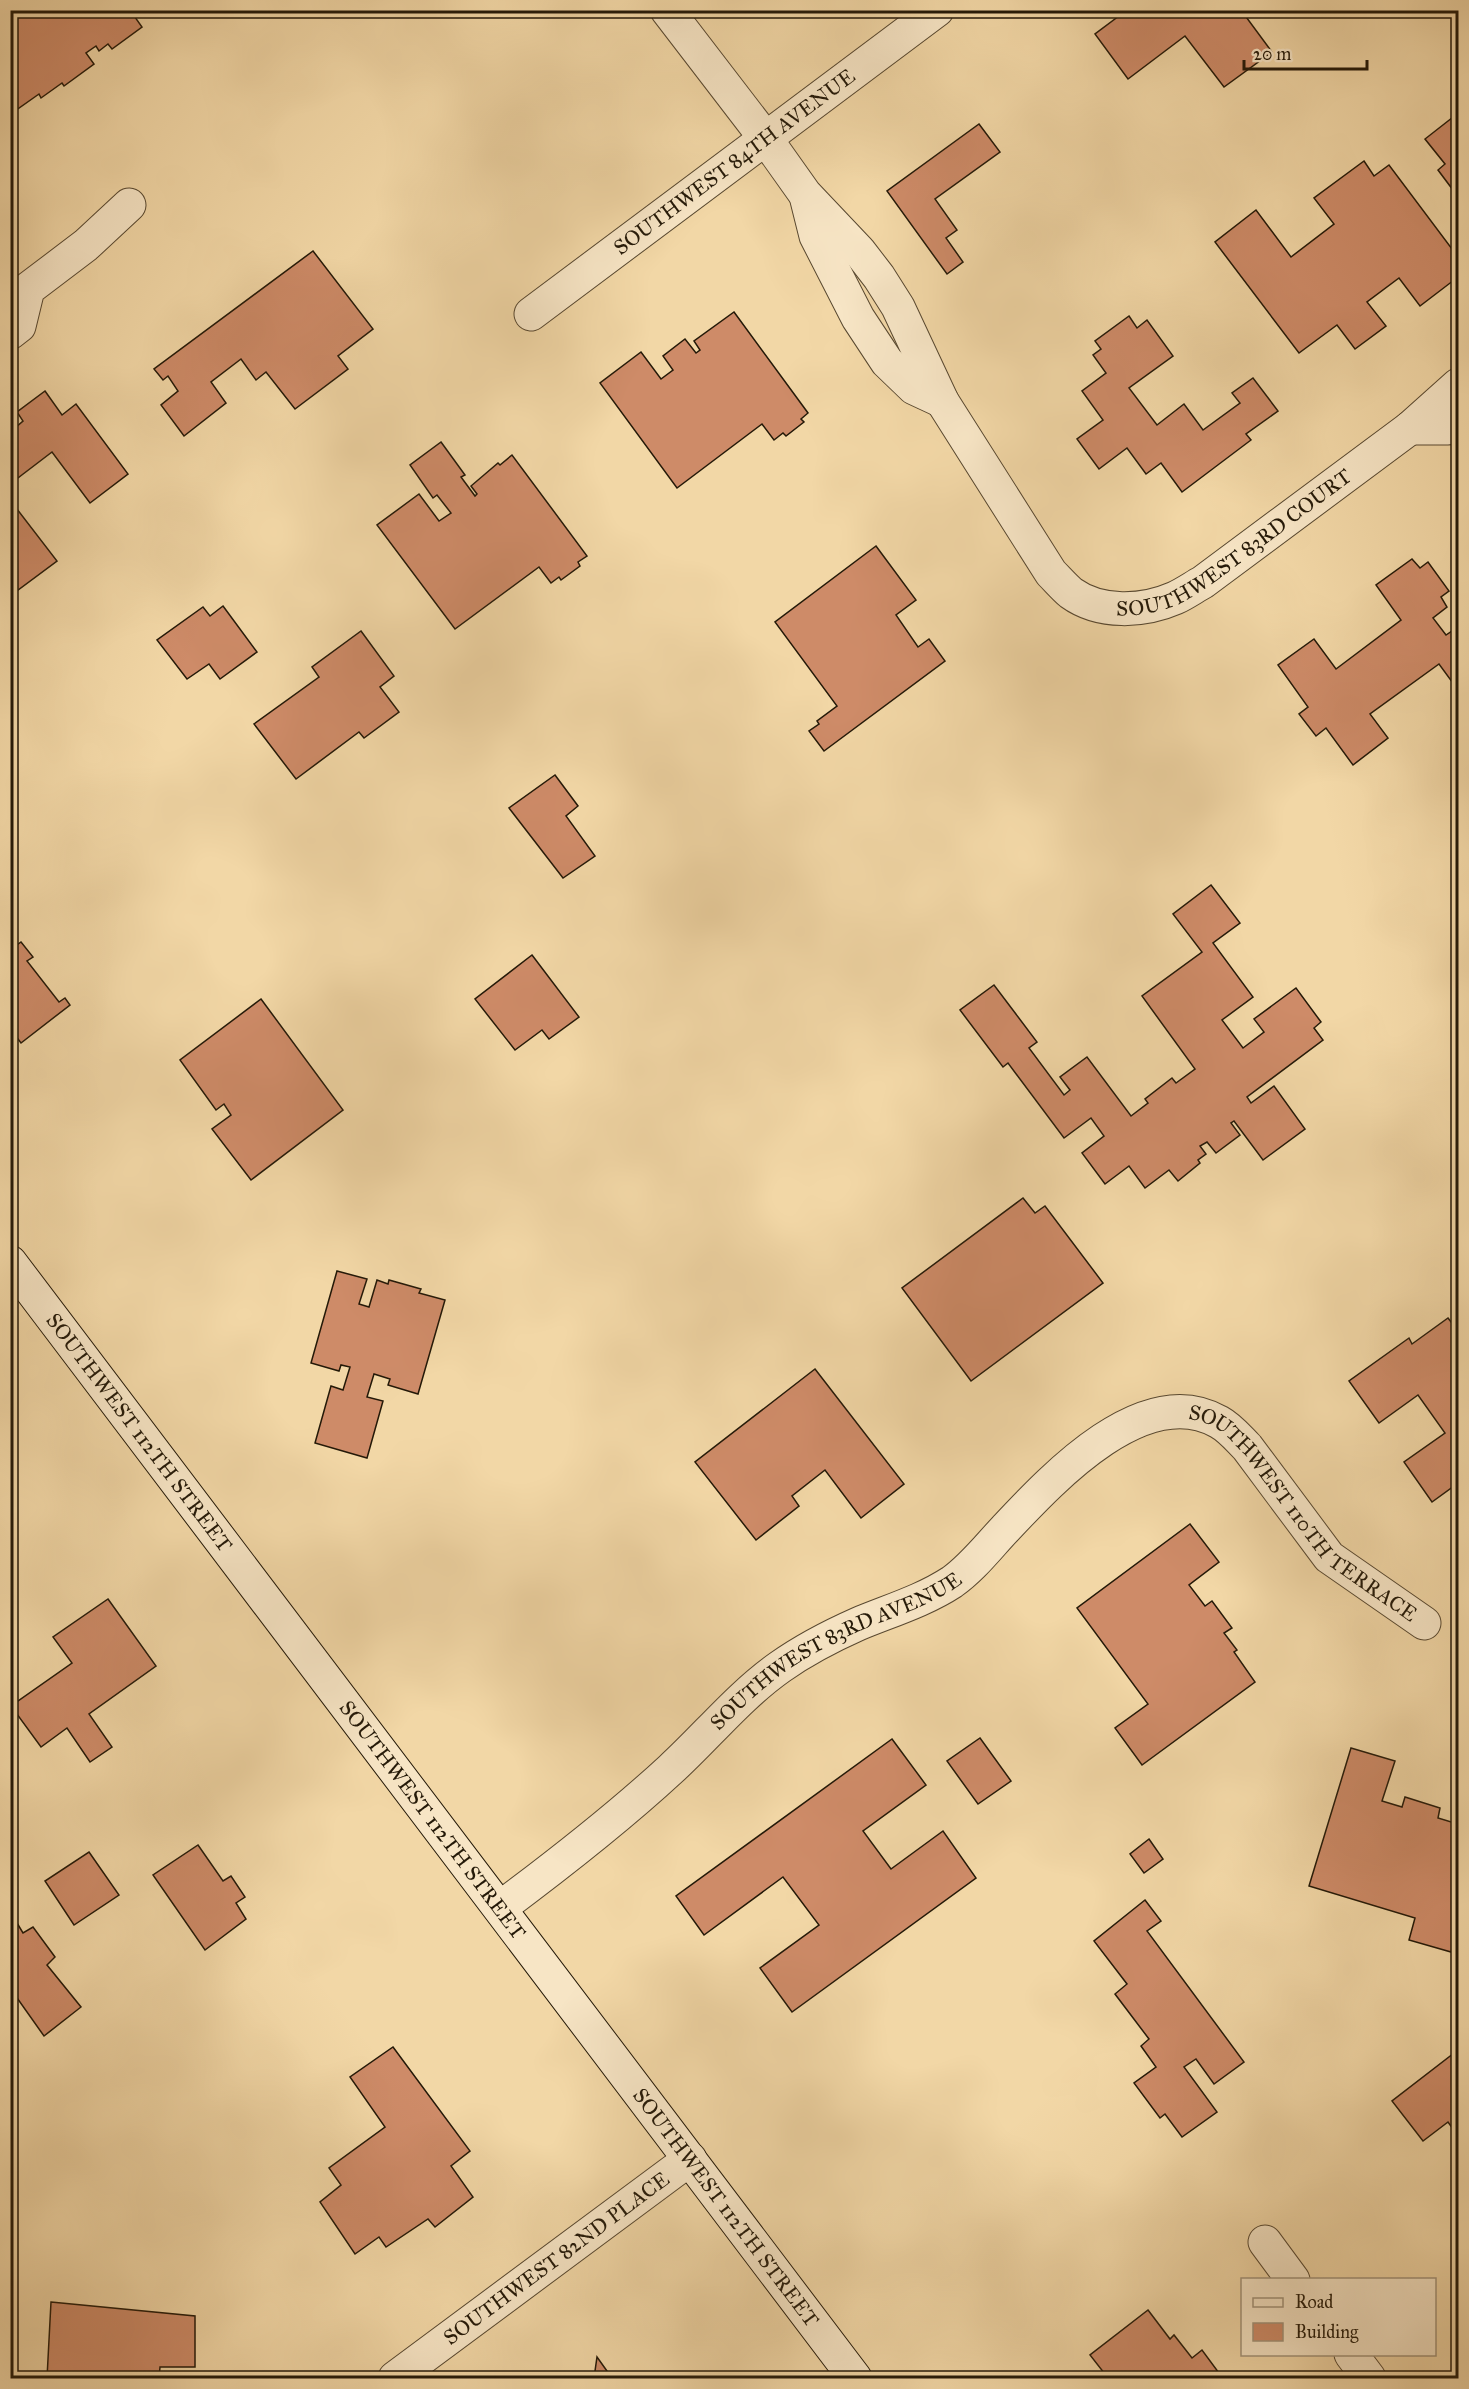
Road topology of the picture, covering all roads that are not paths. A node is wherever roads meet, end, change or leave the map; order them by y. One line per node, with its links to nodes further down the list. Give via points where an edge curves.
1 (667, 10): 3 (street, SOUTHWEST 83RD COURT)
2 (937, 10): 3 (street, SOUTHWEST 84TH AVENUE)
3 (766, 139): 6 (street, SOUTHWEST 84TH AVENUE); 10 (street, SOUTHWEST 83RD COURT, via 805,194 879,278 898,307 942,401 1051,573 1072,593 1093,604 1121,609 1147,606 1174,598 1203,582)
4 (129, 205): 5 (street, via 86,245)
5 (20, 288): 7 (street, via 19,326)
6 (531, 314)
7 (10, 333)
8 (1458, 385): 10 (street, SOUTHWEST 83RD COURT)
9 (1458, 423): 10 (street, via 1448,428)
10 (1410, 428)
11 (10, 1262): 14 (street, SOUTHWEST 112TH STREET)
12 (1178, 1412): 13 (street, SOUTHWEST 110TH TERRACE, via 1201,1415 1233,1433 1329,1557); 14 (street, SOUTHWEST 83RD AVENUE, via 1160,1412 1143,1418 1073,1462 953,1581 928,1596 829,1638 780,1667 742,1698 644,1794)
13 (1424, 1623)
14 (500, 1908): 15 (street, SOUTHWEST 112TH STREET)
15 (690, 2159): 19 (street, SOUTHWEST 82ND PLACE); 20 (street, SOUTHWEST 112TH STREET)
16 (1264, 2242): 17 (street)
17 (1291, 2278)
18 (1352, 2356): 21 (street)
19 (395, 2379)
20 (855, 2379)
21 (1369, 2379)

